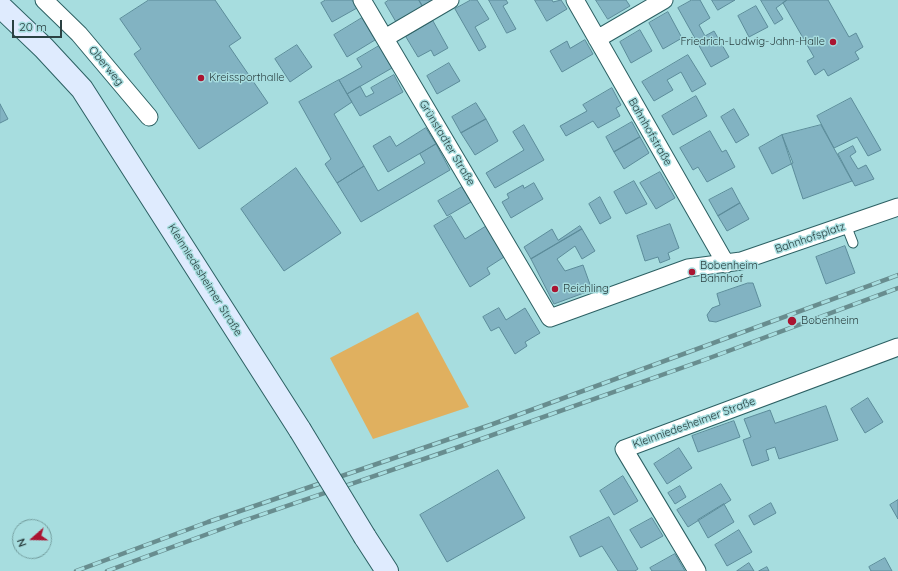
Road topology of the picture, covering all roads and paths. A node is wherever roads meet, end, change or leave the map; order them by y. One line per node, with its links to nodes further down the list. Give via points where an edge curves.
1 (44, 0): 9 (street, Oberweg, via 79,34)
2 (362, 0): 7 (street, Grünstadter Straße)
3 (450, 0): 7 (street)
4 (574, 0): 8 (street, Bahnhofstraße)
5 (664, 0): 8 (street)
6 (0, 6): 16 (main road, Kleinniedesheimer Straße, bridge, via 82,89)
7 (385, 38): 14 (street, Grünstadter Straße)
8 (597, 39): 13 (street, Bahnhofstraße)
9 (149, 117)
10 (898, 207): 11 (street, Bahnhofsplatz)
11 (846, 225): 12 (lane); 13 (street, Bahnhofsplatz, via 745,260)
12 (853, 243)
13 (726, 264): 14 (street, Bahnhofsplatz, via 688,268 550,318)
14 (531, 287)
15 (898, 347): 17 (street, Kleinniedesheimer Straße, via 624,449)
16 (387, 571)
17 (697, 571)

